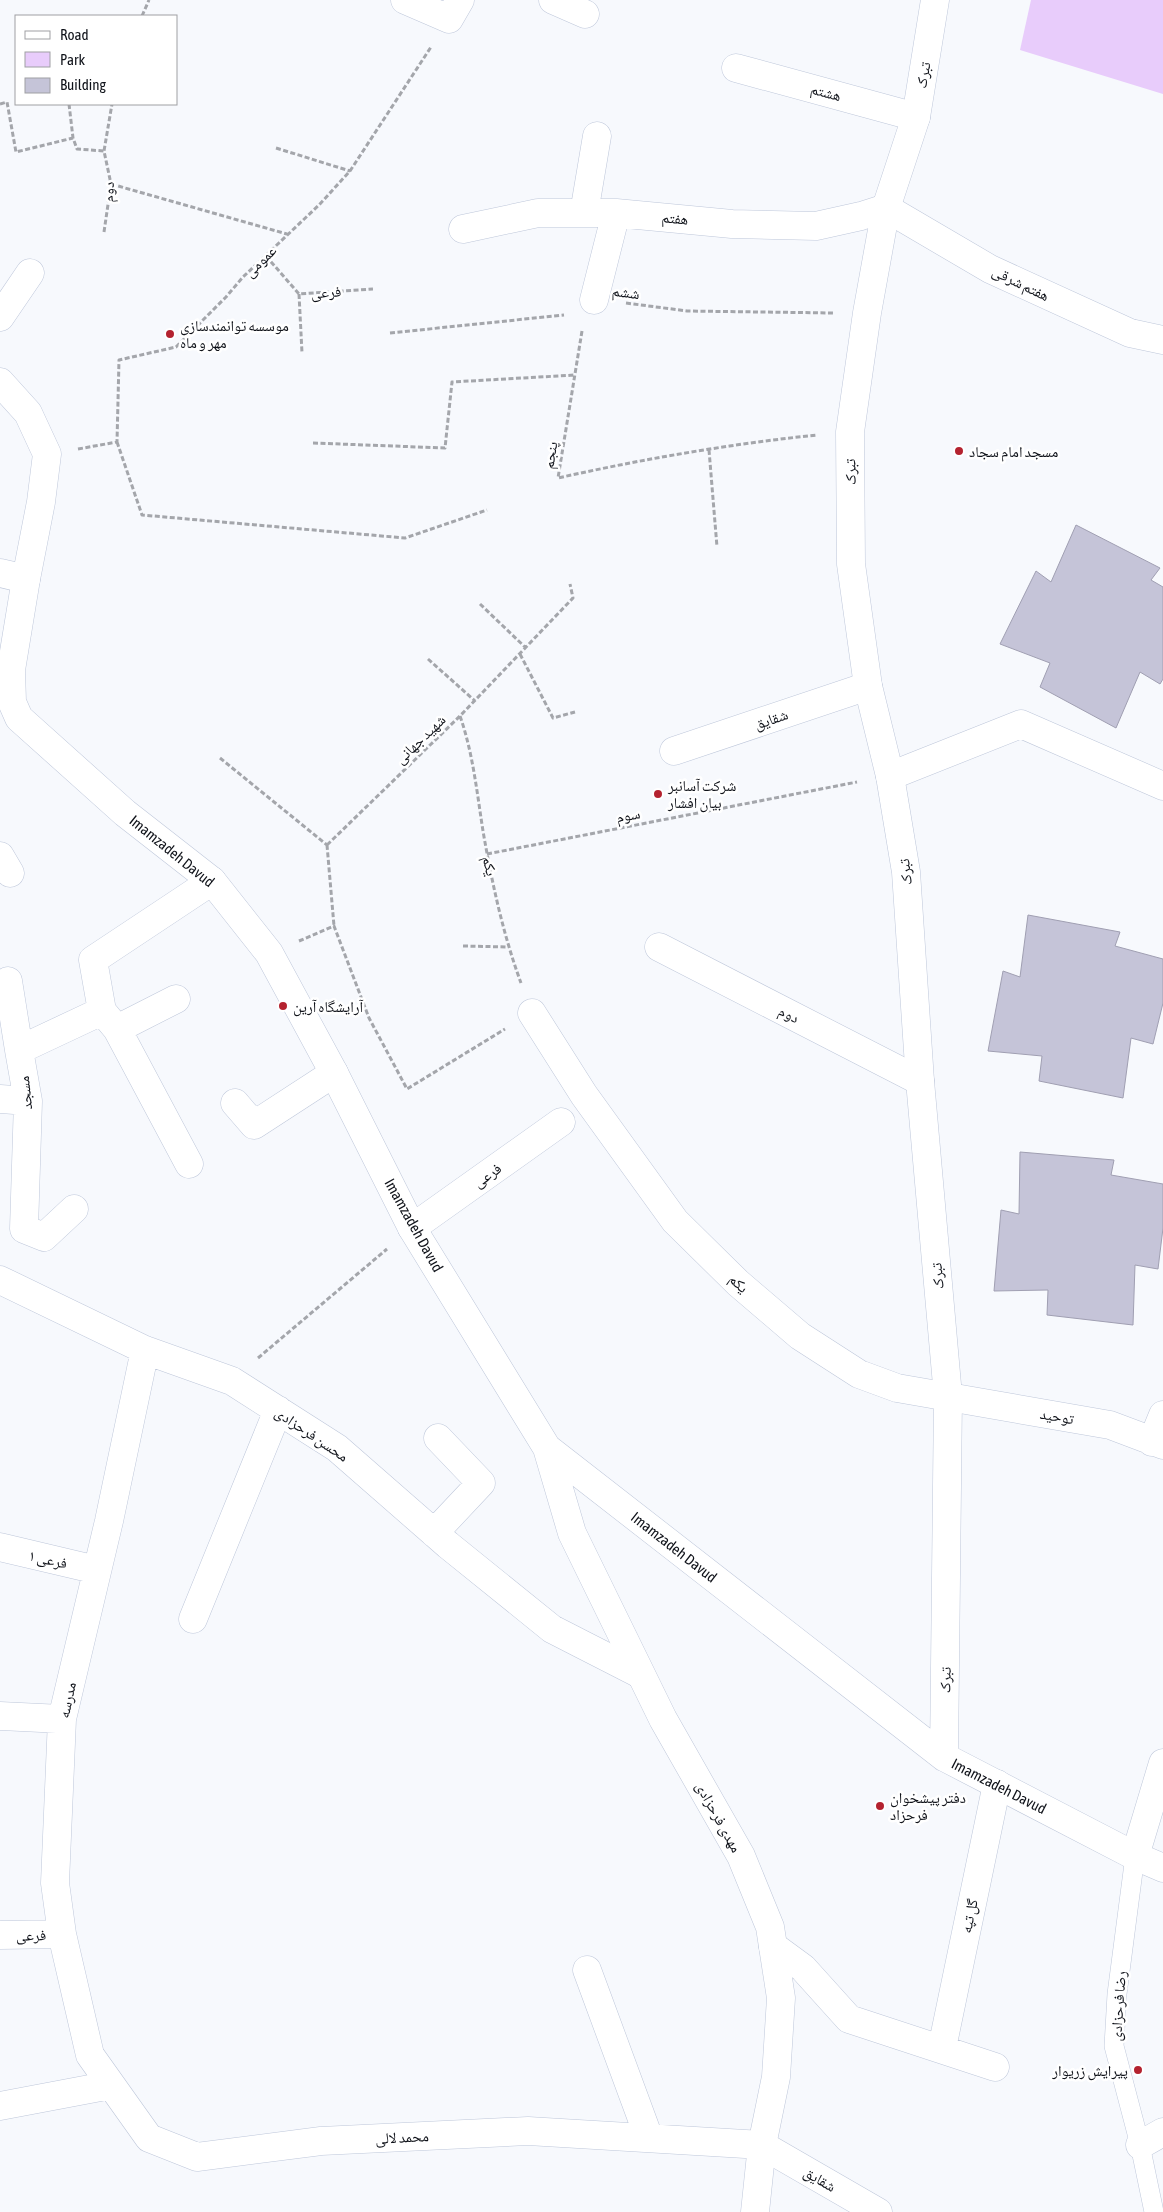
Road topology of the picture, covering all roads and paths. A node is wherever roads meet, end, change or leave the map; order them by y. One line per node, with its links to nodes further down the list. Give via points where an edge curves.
1 (149, 0): 7 (path)
2 (405, 0): 5 (street)
3 (553, 0): 6 (street)
4 (935, 0): 12 (street, تبرک)
5 (455, 10): 17 (path, عمومی)
6 (585, 14)
7 (142, 15)
8 (736, 68): 12 (street, هشتم)
9 (0, 104): 14 (path, via 7,102 16,152)
10 (69, 105): 14 (path)
11 (112, 105): 16 (path)
12 (916, 117): 19 (street, تبرک)
13 (597, 136): 20 (street)
14 (73, 138): 16 (path, via 77,149)
15 (276, 148): 17 (path)
16 (104, 152): 18 (path, دوم)
17 (350, 171): 24 (path, عمومی)
18 (111, 184): 23 (path, دوم); 24 (path)
19 (886, 208): 21 (street, هفتم, via 816,226 732,224); 30 (street, تبرک); 33 (street, هفتم شرقی, via 998,273 1130,333)
20 (584, 213): 21 (street, هفتم); 22 (street, هفتم, via 538,213)
21 (616, 213): 29 (street)
22 (463, 229)
23 (104, 232)
24 (288, 235): 25 (path, عمومی)
25 (266, 256): 28 (path, فرعی); 38 (path, عمومی, via 176,347 119,360)
26 (30, 273): 31 (street)
27 (373, 289): 28 (path, فرعی)
28 (300, 294): 34 (path)
29 (589, 306): 30 (path, ششم, via 686,311); 32 (path, ششم); 35 (path, پنجم)
30 (867, 313): 37 (street, تبرک)
31 (0, 317)
32 (390, 333)
33 (1163, 340)
34 (302, 353)
35 (575, 375): 39 (path, via 452,382 444,448); 40 (path, پنجم, via 558,478 625,463)
36 (0, 382): 41 (street, via 28,413)
37 (850, 432): 40 (path, پنجم); 50 (street, تبرک, via 851,564)
38 (117, 442): 41 (path); 42 (path, via 142,515 405,538)
39 (313, 443)
40 (709, 450): 43 (path)
41 (47, 454): 44 (street, Imamzadeh Davud, via 41,502)
42 (488, 510)
43 (718, 548)
44 (13, 576): 60 (street, Imamzadeh Davud, via 12,702 19,718 125,813)
45 (570, 584): 47 (path, شهید جهانی, via 573,598)
46 (480, 604): 47 (path)
47 (526, 648): 48 (path, شهید جهانی)
48 (520, 654): 51 (path, شهید جهانی); 52 (path, via 553,718)
49 (428, 659): 51 (path)
50 (868, 686): 54 (street, شقایق); 56 (street, تبرک)
51 (474, 701): 53 (path, شهید جهانی)
52 (575, 712)
53 (460, 716): 58 (path, شهید جهانی); 59 (path, یکم, via 467,736)
54 (674, 751)
55 (220, 758): 58 (path)
56 (890, 776): 57 (street, via 1020,724); 59 (path, سوم); 72 (street, تبرک, via 906,872)
57 (1163, 786)
58 (327, 845): 61 (path)
59 (487, 854): 63 (path, یکم)
60 (212, 881): 65 (street, Imamzadeh Davud); 69 (street, via 93,960)
61 (334, 926): 65 (path); 68 (path, via 370,1018 407,1089)
62 (463, 946): 63 (path)
63 (508, 947): 68 (path, یکم)
64 (659, 947): 72 (street, دوم)
65 (269, 953): 71 (street, Imamzadeh Davud)
66 (8, 981): 70 (street)
67 (176, 999): 69 (street)
68 (532, 1013): 83 (street, یکم, via 584,1095 675,1221 738,1283 800,1336 859,1374 897,1388)
69 (110, 1020): 70 (street); 77 (street)
70 (19, 1050): 74 (street, مسجد)
71 (334, 1073): 75 (street, via 254,1125); 79 (street, Imamzadeh Davud)
72 (920, 1081): 83 (street, تبرک)
73 (0, 1099): 74 (street)
74 (28, 1101): 78 (street, مسجد, via 24,1229 44,1237)
75 (235, 1103)
76 (561, 1122): 79 (street, فرعی)
77 (190, 1164)
78 (74, 1209)
79 (412, 1228): 82 (path); 88 (street, Imamzadeh Davud)
80 (0, 1280): 81 (street, محسن فرحزادی)
81 (145, 1350): 82 (street, محسن فرحزادی); 91 (street, مدرسه)
82 (232, 1381): 84 (street, محسن فرحزادی)
83 (948, 1396): 87 (street, توحید, via 1110,1425); 96 (street, تبرک)
84 (278, 1410): 89 (street, محسن فرحزادی, via 337,1448); 92 (street)
85 (1163, 1415): 87 (street)
86 (438, 1438): 89 (street, via 481,1483)
87 (1158, 1443)
88 (547, 1448): 93 (street, مهدی فرحزادی, via 572,1533); 96 (street, Imamzadeh Davud)
89 (434, 1533): 93 (street, محسن فرحزادی, via 552,1629)
90 (0, 1547): 91 (street, فرعی ۱)
91 (97, 1570): 95 (street, مدرسه)
92 (193, 1619)
93 (640, 1674): 103 (street, مهدی فرحزادی, via 741,1856 770,1927)
94 (0, 1716): 95 (street)
95 (62, 1719): 101 (street, مدرسه, via 55,1883)
96 (944, 1757): 98 (street, Imamzadeh Davud)
97 (1163, 1763): 99 (street)
98 (997, 1784): 99 (street, Imamzadeh Davud); 105 (street, گل تپه)
99 (1135, 1856): 100 (street, Imamzadeh Davud); 113 (lane, رضا فرحزادی, via 1117,1994 1114,2046)
100 (1163, 1868)
101 (62, 1934): 102 (street, فرعی); 106 (street, مدرسه)
102 (0, 1935)
103 (773, 1946): 105 (street, via 803,1968 848,2019); 112 (street, مهدی فرحزادی, via 781,1998 776,2077)
104 (587, 1970): 111 (street)
105 (942, 2048): 107 (street)
106 (90, 2055): 108 (street, محمد لالی)
107 (995, 2067)
108 (111, 2085): 109 (street); 111 (street, محمد لالی, via 149,2138 197,2157 321,2141 518,2132)
109 (0, 2106)
110 (1163, 2132): 113 (street)
111 (649, 2138): 112 (street, محمد لالی)
112 (762, 2145): 114 (street, مهدی فرحزادی); 115 (street, شقایق)
113 (1140, 2145): 116 (lane, رضا فرحزادی)
114 (755, 2212)
115 (878, 2212)
116 (1154, 2212)

